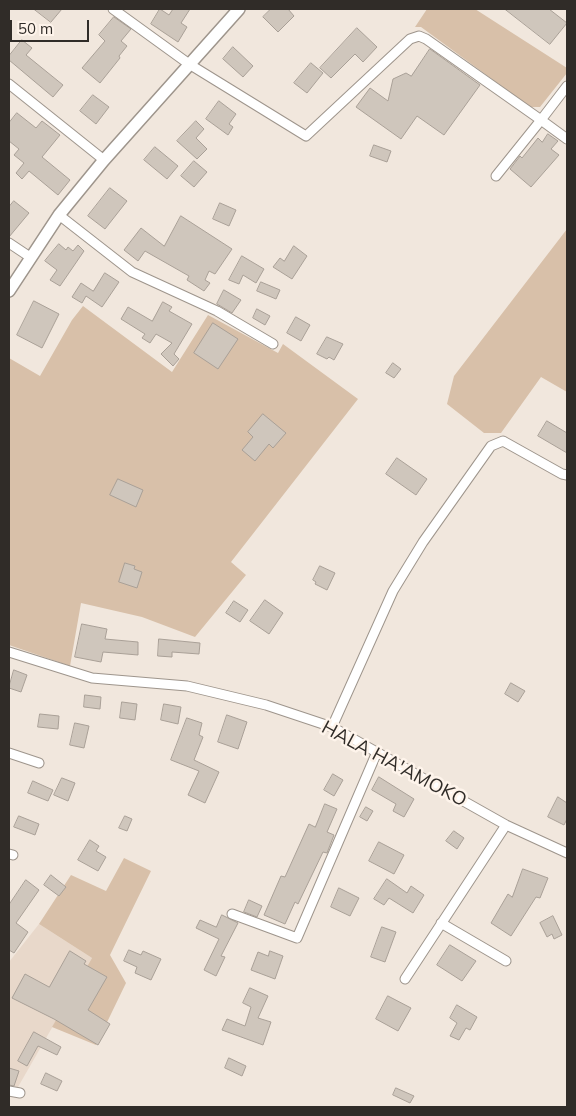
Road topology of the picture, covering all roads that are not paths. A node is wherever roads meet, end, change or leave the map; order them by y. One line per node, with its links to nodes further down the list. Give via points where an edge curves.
1 (113, 9): 3 (street)
2 (239, 9): 3 (main road)
3 (189, 64): 6 (street, via 306,136 410,39 419,36); 8 (main road)
4 (9, 84): 8 (street)
5 (567, 86): 6 (street)
6 (541, 120): 7 (street); 9 (street)
7 (567, 139)
8 (104, 160): 10 (main road)
9 (496, 176)
10 (59, 215): 12 (main road); 14 (street, via 132,272 217,310)
11 (9, 243): 12 (street)
12 (30, 257): 13 (main road)
13 (9, 291)
14 (273, 344)
15 (567, 475): 17 (street, via 503,441 490,446 423,542 393,592)
16 (9, 652): 17 (street, HALA HA'AMOKO, via 92,678 187,686 266,705)
17 (332, 727): 18 (street, HALA HA'AMOKO)
18 (377, 752): 21 (street, HALA HA'AMOKO); 23 (street, via 297,938)
19 (9, 753): 20 (street)
20 (39, 763)
21 (506, 825): 22 (street, HALA HA'AMOKO); 24 (street)
22 (567, 853)
23 (232, 914)
24 (440, 923): 25 (street); 26 (street)
25 (506, 962)
26 (405, 979)
27 (9, 1091): 28 (street)
28 (20, 1093)

